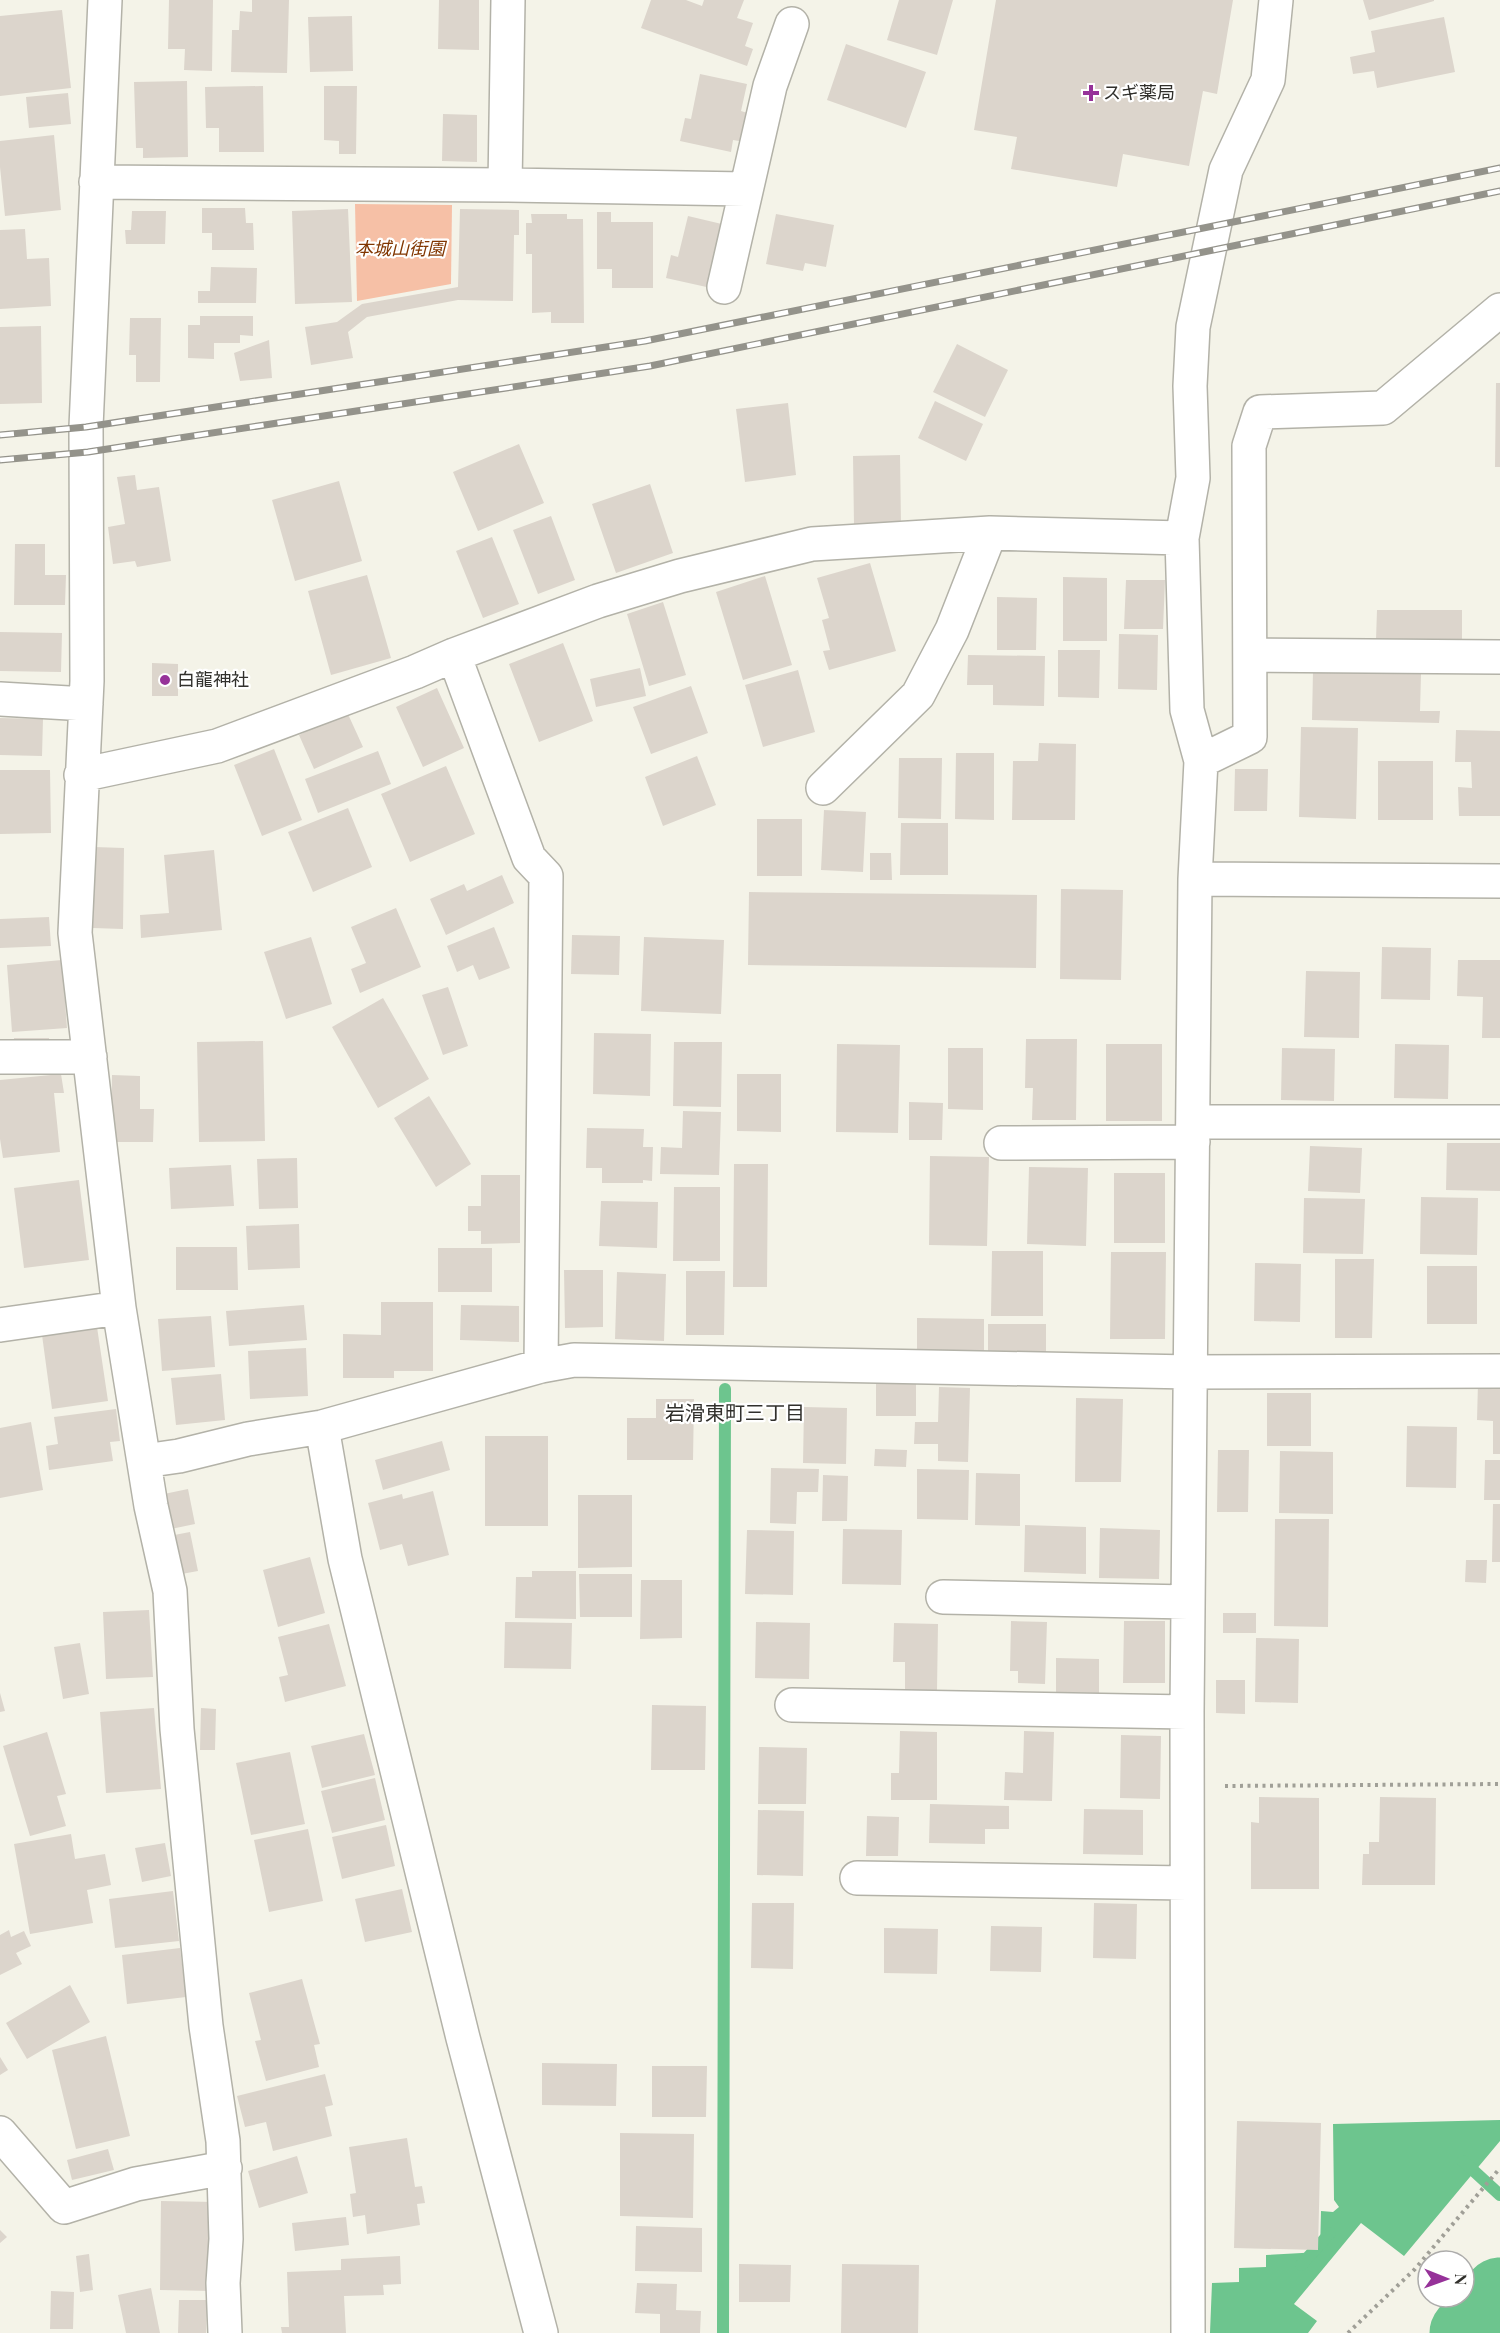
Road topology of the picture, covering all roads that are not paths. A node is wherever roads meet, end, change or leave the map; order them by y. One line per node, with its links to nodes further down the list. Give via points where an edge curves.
1 (105, 0): 5 (street)
2 (508, 0): 6 (street)
3 (1276, 0): 11 (street, via 1268,80 1226,170 1193,327 1193,478)
4 (792, 24): 7 (street, via 770,86)
5 (96, 182): 6 (street); 16 (street, via 86,427)
6 (505, 185): 7 (street)
7 (745, 189): 8 (street)
8 (724, 287)
9 (1500, 310): 13 (street, via 1383,408 1260,412 1249,446)
10 (990, 533): 11 (street); 12 (street, via 813,544 680,576); 19 (street, via 952,630 918,695)
11 (1182, 538): 17 (street, via 1187,710)
12 (454, 655): 18 (street, via 217,746); 29 (street, via 528,858 546,876)
13 (1251, 655): 14 (street); 17 (street, via 1250,737)
14 (1500, 657)
15 (0, 699): 16 (street)
16 (86, 704): 18 (street)
17 (1201, 761): 20 (street)
18 (81, 776): 22 (street, via 75,933)
19 (823, 788)
20 (1195, 879): 21 (street); 25 (street)
21 (1500, 881)
22 (90, 1057): 23 (street); 27 (street)
23 (0, 1058)
24 (1500, 1122): 25 (street)
25 (1193, 1132): 26 (street); 31 (street)
26 (1001, 1143)
27 (119, 1308): 28 (street); 33 (street)
28 (0, 1325)
29 (541, 1366): 31 (street, via 574,1360); 32 (street)
30 (1500, 1371): 31 (street)
31 (1190, 1372): 35 (street)
32 (322, 1427): 33 (street); 43 (street, via 345,1559 463,2038)
33 (144, 1461): 41 (street, via 170,1591 177,1729 206,2026)
34 (943, 1598): 35 (street)
35 (1188, 1602): 37 (street)
36 (792, 1705): 37 (street)
37 (1187, 1712): 39 (street)
38 (857, 1878): 39 (street)
39 (1187, 1883): 44 (street)
40 (0, 2133): 41 (street, via 64,2207 136,2184)
41 (225, 2168): 42 (street)
42 (225, 2333)
43 (541, 2333)
44 (1188, 2333)

